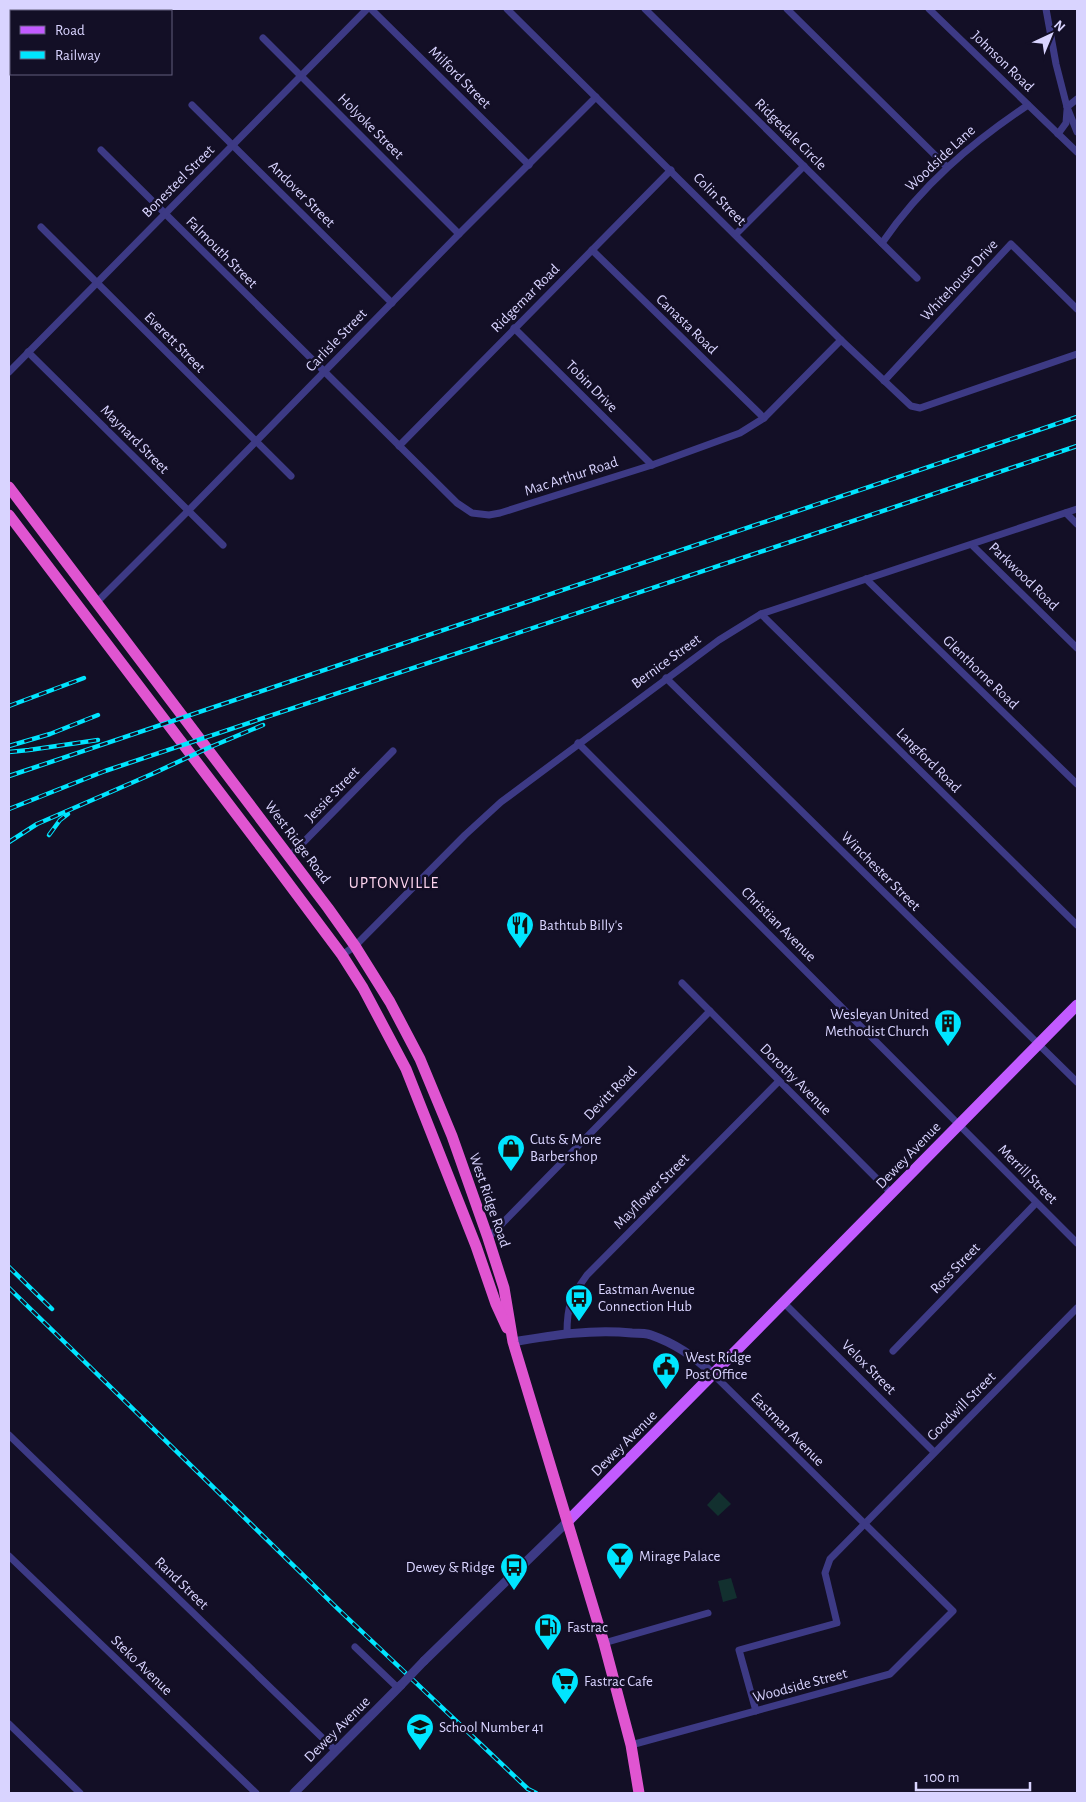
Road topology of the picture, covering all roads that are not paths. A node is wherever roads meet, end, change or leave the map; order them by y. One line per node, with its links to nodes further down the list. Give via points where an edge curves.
1 (369, 9): 8 (street, Bonesteel Street); 19 (street, Milford Street)
2 (507, 9): 9 (street, Colin Street)
3 (645, 9): 20 (street, Ridgedale Circle)
4 (787, 9): 21 (street)
5 (929, 9): 12 (street, Johnson Road)
6 (1046, 9): 13 (street)
7 (263, 38): 8 (street, Holyoke Street)
8 (301, 76): 16 (street, Bonesteel Street); 25 (street, Holyoke Street)
9 (596, 97): 19 (street, Carlisle Street); 22 (street, Colin Street)
10 (1077, 99): 13 (street)
11 (192, 105): 16 (street, Andover Street)
12 (1028, 105): 15 (street, Johnson Road); 21 (street, Woodside Lane)
13 (1067, 107): 14 (street); 15 (street, via 1066,123)
14 (1077, 132)
15 (1058, 134): 18 (street, Johnson Road)
16 (233, 145): 23 (street, Bonesteel Street); 31 (street, Andover Street)
17 (100, 150): 23 (street, Falmouth Street)
18 (1077, 152)
19 (529, 165): 25 (street, Carlisle Street)
20 (804, 166): 26 (street); 27 (street, Ridgedale Circle)
21 (947, 167): 27 (street, Woodside Lane, via 908,208)
22 (671, 170): 26 (street, Colin Street); 28 (street, Ridgemar Road)
23 (164, 214): 30 (street, Bonesteel Street); 38 (street, Falmouth Street)
24 (41, 227): 30 (street, Everett Street)
25 (459, 234): 31 (street, Carlisle Street)
26 (736, 234): 34 (street, Colin Street)
27 (882, 243): 29 (street, Ridgedale Circle)
28 (592, 250): 33 (street, Ridgemar Road); 40 (street, Canasta Road)
29 (917, 278)
30 (96, 283): 35 (street, Bonesteel Street); 41 (street, Everett Street)
31 (392, 303): 38 (street, Carlisle Street)
32 (1077, 310): 39 (street, Whitehouse Drive, via 1011,244)
33 (514, 328): 42 (street, Ridgemar Road); 43 (street, Tobin Drive)
34 (841, 340): 39 (street, Colin Street); 40 (street, Mac Arthur Road)
35 (28, 352): 37 (street, Bonesteel Street); 47 (street, Maynard Street)
36 (1077, 354): 39 (street, Colin Street, via 920,408 905,403)
37 (9, 372)
38 (324, 372): 41 (street, Carlisle Street); 42 (street, Mac Arthur Road)
39 (884, 381)
40 (764, 418): 43 (street, Mac Arthur Road, via 740,433)
41 (256, 441): 44 (street, Everett Street); 47 (street, Carlisle Street)
42 (399, 446): 43 (street, Mac Arthur Road, via 457,503 481,515 500,513)
43 (652, 464)
44 (291, 476)
45 (9, 487): 54 (highway, West Ridge Road)
46 (1077, 510): 48 (street, Bernice Street)
47 (188, 511): 51 (street, Maynard Street); 54 (street, Carlisle Street)
48 (1066, 513): 50 (street); 52 (street, Bernice Street)
49 (9, 515): 64 (highway, West Ridge Road)
50 (1077, 524)
51 (223, 545)
52 (972, 545): 53 (street, Bernice Street); 56 (street, Parkwood Road)
53 (866, 579): 55 (street, Bernice Street); 60 (street, Glenthorne Road)
54 (97, 602): 61 (highway, West Ridge Road)
55 (761, 614): 57 (street, Bernice Street); 62 (street, Langford Road)
56 (1077, 648)
57 (666, 678): 58 (street, Bernice Street); 68 (street, Winchester Street)
58 (578, 743): 63 (street, Bernice Street, via 501,802); 71 (street, Christian Avenue)
59 (393, 751): 61 (street, Jessie Street)
60 (1077, 784)
61 (290, 856): 63 (highway, West Ridge Road)
62 (1077, 925)
63 (355, 946): 64 (street, Bernice Street); 74 (highway, West Ridge Road, via 420,1059 452,1136)
64 (342, 955): 79 (highway, West Ridge Road, via 364,988 406,1069 496,1304)
65 (682, 983): 67 (street, Dorothy Avenue)
66 (1077, 1005): 68 (main road, Dewey Avenue)
67 (710, 1011): 69 (street, Dorothy Avenue); 74 (street, Devitt Road)
68 (1038, 1044): 70 (street, Winchester Street); 71 (main road, Dewey Avenue)
69 (779, 1081): 72 (street, Dorothy Avenue); 78 (street, Mayflower Street, via 587,1275 573,1294 567,1312)
70 (1077, 1082)
71 (959, 1124): 72 (main road, Dewey Avenue); 73 (street, Merrill Street)
72 (892, 1193): 76 (main road, Dewey Avenue)
73 (1036, 1204): 75 (street, Merrill Street); 80 (street, Ross Street)
74 (488, 1238): 79 (highway, West Ridge Road, via 504,1288)
75 (1077, 1244)
76 (783, 1302): 81 (main road, Dewey Avenue); 83 (street, Velox Street)
77 (1077, 1308): 83 (street, Goodwill Street)
78 (567, 1332): 79 (street, Eastman Avenue); 81 (street, Eastman Avenue, via 650,1335 680,1349)
79 (514, 1342): 84 (highway, West Ridge Road)
80 (893, 1351)
81 (713, 1374): 84 (main road, Dewey Avenue); 85 (street, Eastman Avenue)
82 (9, 1435): 95 (street, Rand Street)
83 (934, 1452): 85 (street, Goodwill Street)
84 (568, 1521): 89 (highway, West Ridge Road); 91 (street, Dewey Avenue, bridge)
85 (864, 1524): 87 (street, Eastman Avenue); 92 (street, Goodwill Street, via 826,1566 826,1582 837,1622 739,1650)
86 (9, 1556): 97 (street, Steko Avenue)
87 (954, 1610): 92 (street, Woodside Street, via 890,1674)
88 (708, 1612): 89 (street)
89 (604, 1643): 94 (highway, West Ridge Road)
90 (355, 1647): 91 (street)
91 (400, 1686): 95 (street, Dewey Avenue)
92 (756, 1711): 94 (street, Woodside Street)
93 (9, 1724): 96 (street)
94 (631, 1745): 99 (highway, West Ridge Road)
95 (336, 1751): 98 (street, Dewey Avenue)
96 (80, 1793)
97 (256, 1793)
98 (294, 1793)
99 (639, 1793)

